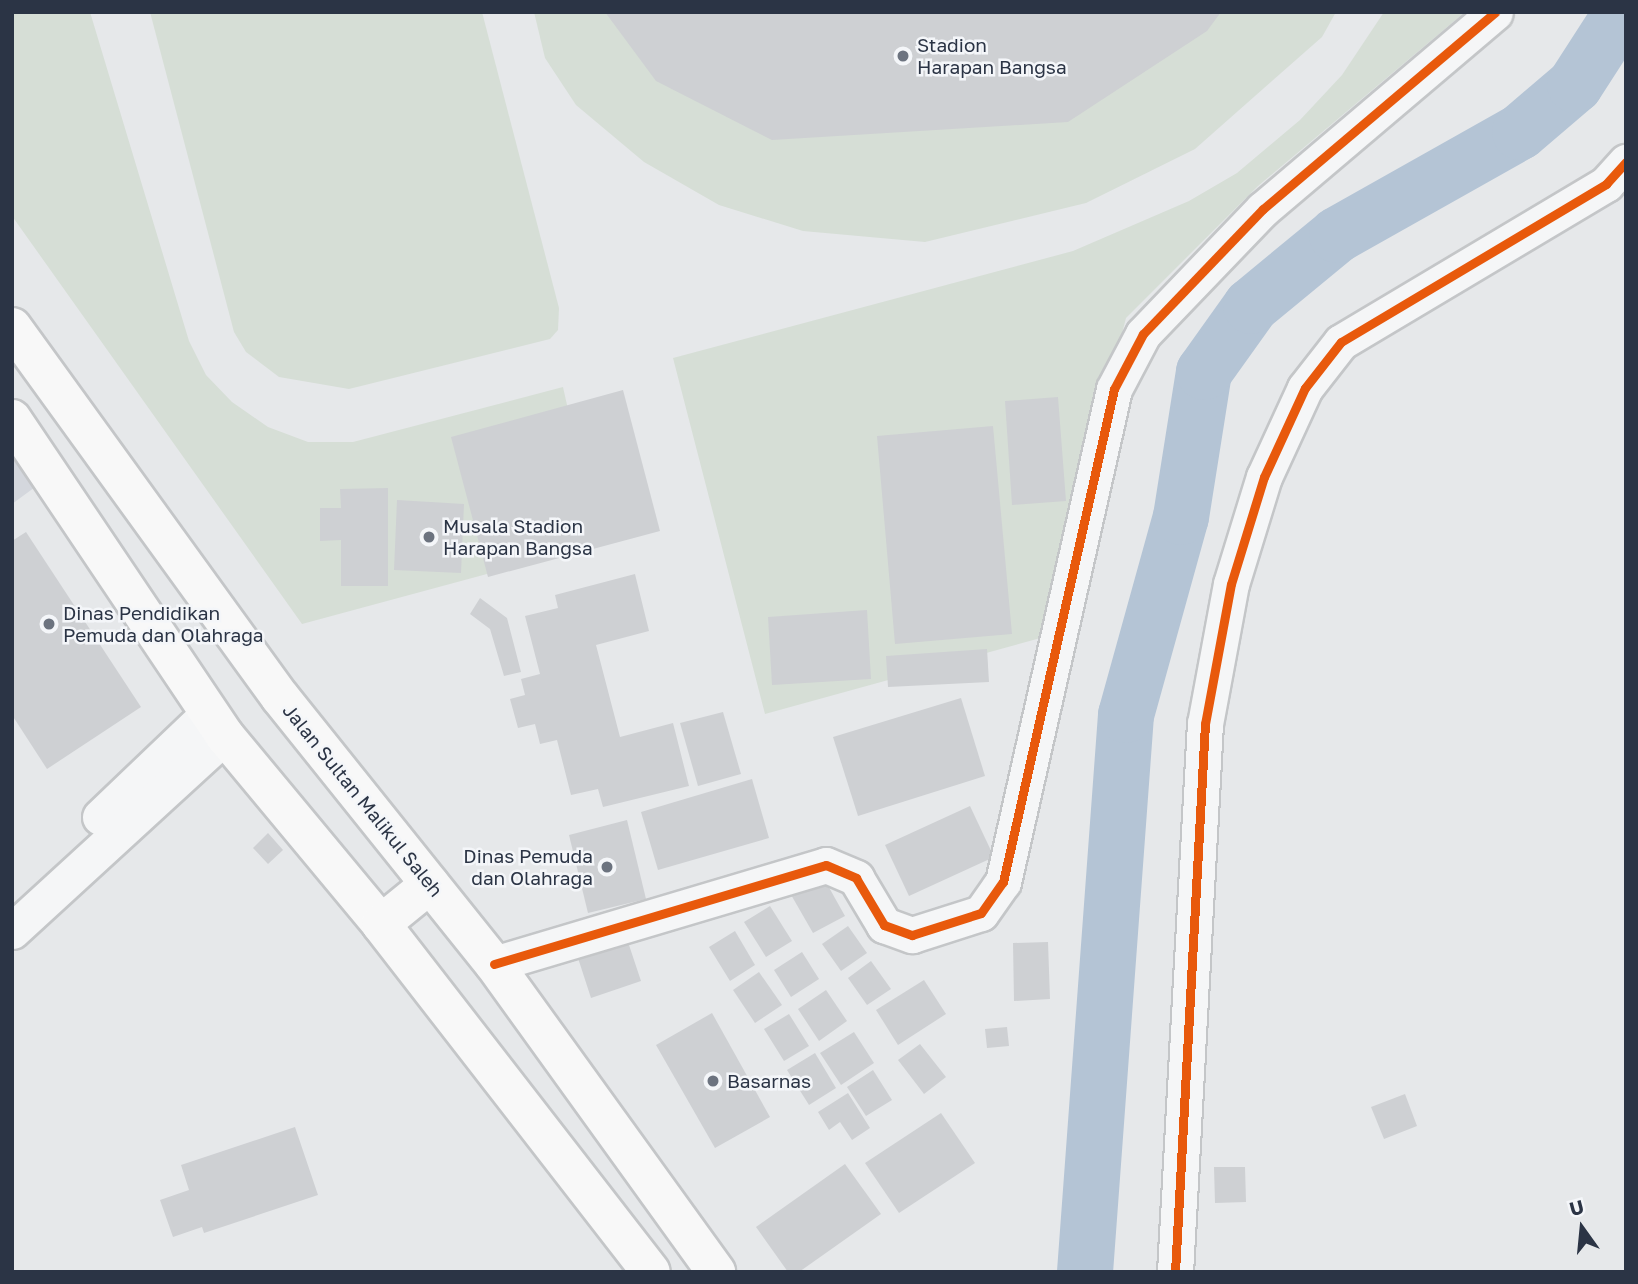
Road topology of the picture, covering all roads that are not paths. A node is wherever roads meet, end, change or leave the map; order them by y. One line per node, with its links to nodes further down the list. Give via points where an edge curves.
1 (1495, 12): 11 (street, via 1263,209 1143,334 1114,389 1003,882 981,913 954,927 912,935 884,925 856,878 826,866)
2 (1626, 162): 14 (street, via 1606,184 1341,342 1306,388 1264,477 1231,584 1205,724)
3 (12, 327): 4 (main road, Jalan Sultan Malikul Saleh)
4 (66, 400): 5 (main road); 7 (main road, Jalan Sultan Malikul Saleh, via 280,697)
5 (19, 427): 6 (main road)
6 (217, 724): 8 (street); 9 (main road); 10 (street)
7 (430, 884): 9 (main road); 11 (main road, Jalan Sultan Malikul Saleh)
8 (12, 898)
9 (381, 923): 12 (main road)
10 (12, 930)
11 (494, 964): 13 (main road, Jalan Sultan Malikul Saleh)
12 (650, 1272)
13 (716, 1272)
14 (1175, 1272)

